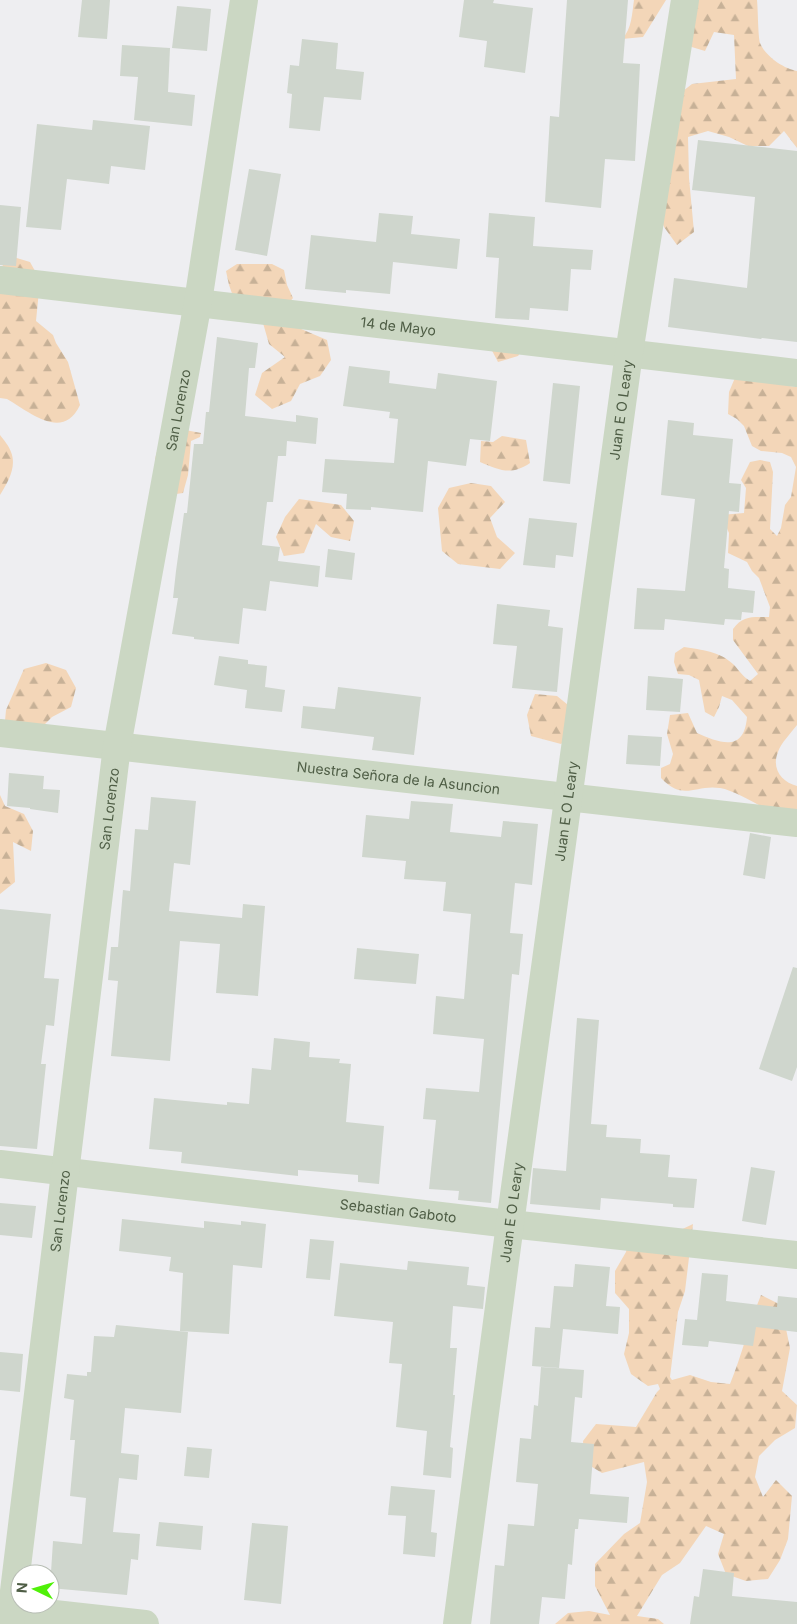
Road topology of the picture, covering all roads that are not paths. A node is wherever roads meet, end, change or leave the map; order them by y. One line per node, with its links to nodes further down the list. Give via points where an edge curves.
1 (244, 0): 4 (street, San Lorenzo)
2 (685, 0): 5 (street, Juan E O Leary)
3 (0, 280): 4 (street, 14 de Mayo)
4 (198, 302): 5 (street, 14 de Mayo); 8 (street, San Lorenzo)
5 (629, 353): 6 (street, 14 de Mayo); 9 (street, Juan E O Leary)
6 (797, 373)
7 (0, 733): 8 (street, Nuestra Señora de la Asuncion)
8 (117, 746): 9 (street, Nuestra Señora de la Asuncion); 12 (street, San Lorenzo)
9 (568, 797): 10 (street, Nuestra Señora de la Asuncion); 13 (street, Juan E O Leary)
10 (797, 822)
11 (0, 1164): 12 (street, Sebastian Gaboto)
12 (65, 1170): 13 (street, Sebastian Gaboto); 15 (street, San Lorenzo)
13 (510, 1224): 14 (street, Sebastian Gaboto); 17 (street, Juan E O Leary)
14 (797, 1255)
15 (7, 1614): 16 (street)
16 (145, 1624)
17 (457, 1624)

